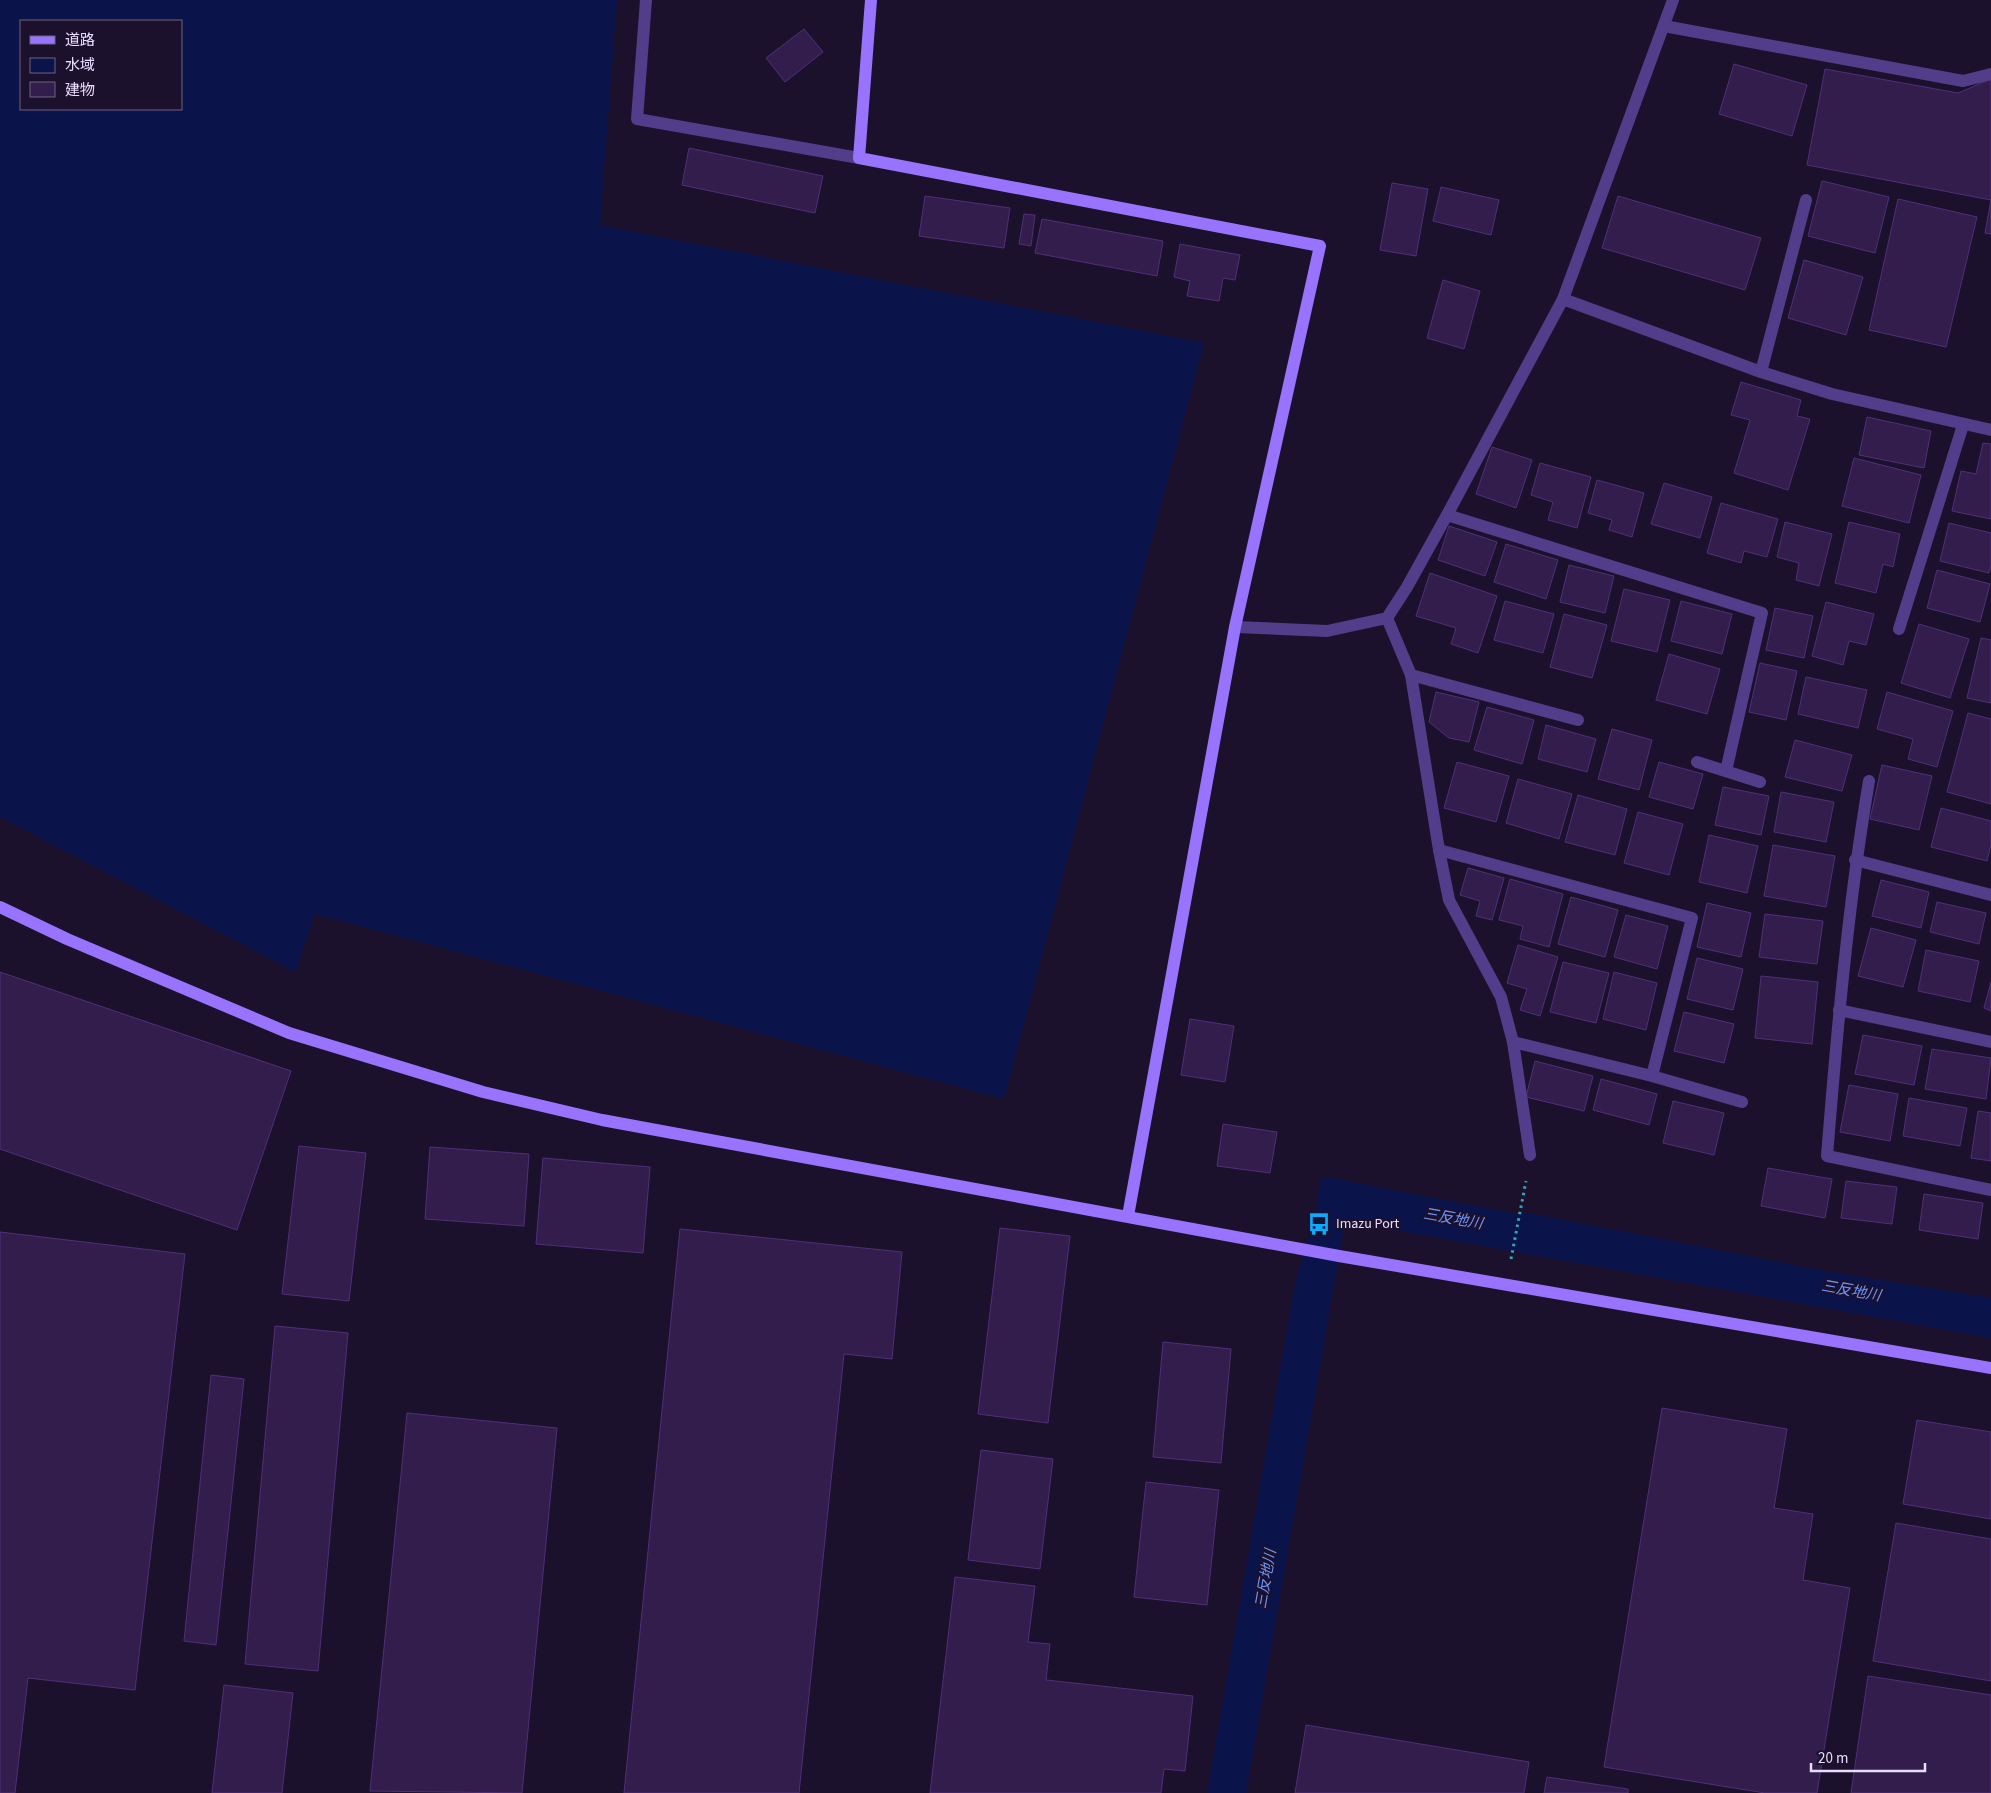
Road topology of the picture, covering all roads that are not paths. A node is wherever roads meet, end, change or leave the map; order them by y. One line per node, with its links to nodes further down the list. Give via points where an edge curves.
1 (646, 0): 6 (street, via 637,119)
2 (871, 0): 6 (street)
3 (1673, 0): 4 (street)
4 (1664, 26): 5 (street, via 1963,81); 8 (street)
5 (1991, 74)
6 (858, 158): 14 (street, via 1320,246)
7 (1806, 200): 9 (street)
8 (1563, 299): 9 (street); 12 (street)
9 (1761, 372): 10 (street, via 1832,394)
10 (1963, 425): 11 (street); 15 (street)
11 (1991, 430)
12 (1447, 515): 13 (street); 19 (street, via 1762,613)
13 (1387, 618): 14 (street, via 1327,631); 16 (street)
14 (1235, 627): 33 (street)
15 (1899, 629)
16 (1411, 675): 17 (street); 22 (street)
17 (1578, 720)
18 (1697, 762): 19 (street)
19 (1726, 771): 21 (street)
20 (1869, 781): 23 (street)
21 (1760, 782)
22 (1439, 850): 27 (street, via 1450,900 1501,997); 29 (street, via 1692,918)
23 (1855, 860): 24 (street); 26 (street)
24 (1991, 895)
25 (0, 907): 33 (street, via 67,939 289,1033 483,1092 602,1120)
26 (1839, 1010): 28 (street); 32 (street, via 1827,1156)
27 (1513, 1042): 29 (street); 31 (street)
28 (1991, 1042)
29 (1652, 1076): 30 (street)
30 (1742, 1102)
31 (1530, 1155)
32 (1991, 1190)
33 (1128, 1216): 34 (street)
34 (1991, 1368)

